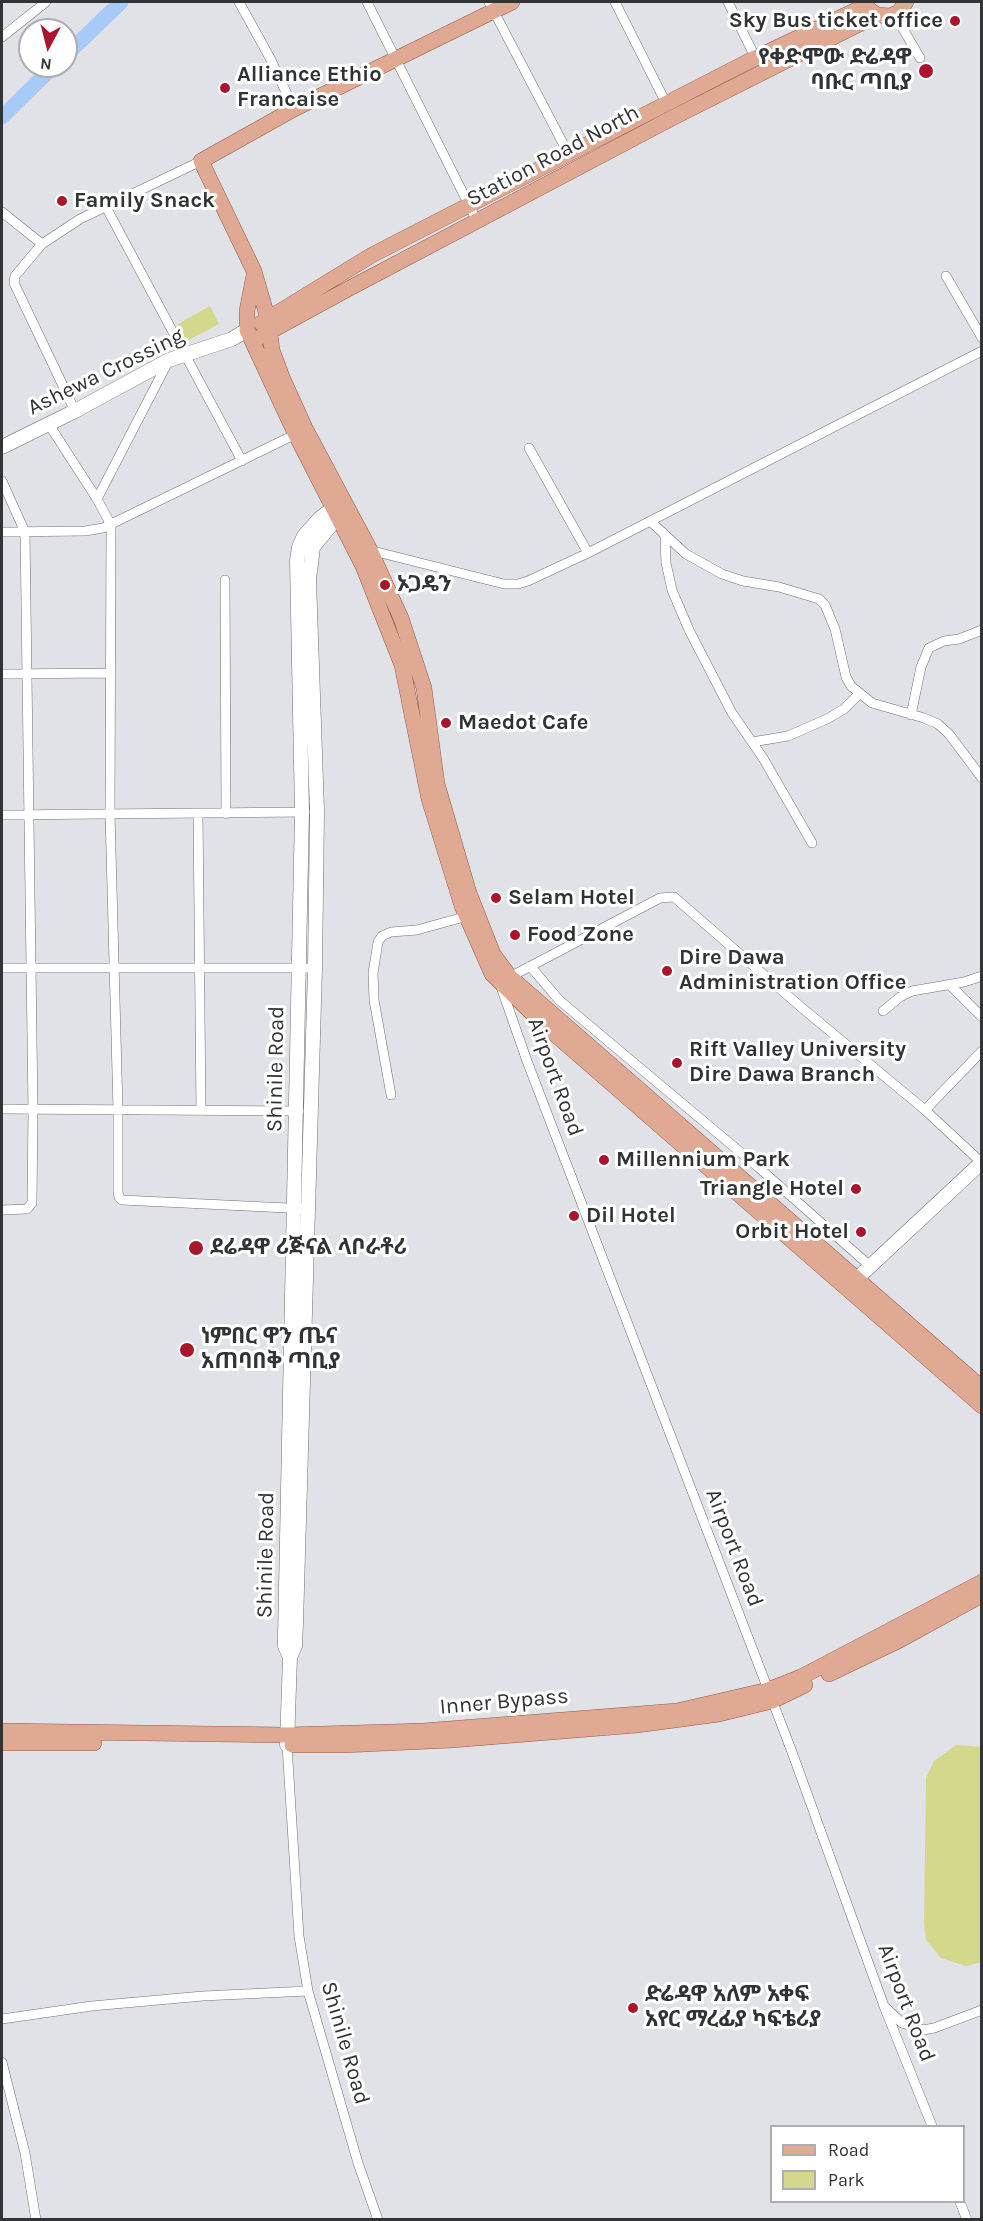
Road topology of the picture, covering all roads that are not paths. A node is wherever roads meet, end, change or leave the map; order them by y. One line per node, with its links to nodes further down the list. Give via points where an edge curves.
1 (46, 2): 11 (street)
2 (239, 2): 17 (street)
3 (368, 2): 12 (street)
4 (512, 2): 8 (main road)
5 (615, 2): 16 (street)
6 (728, 2): 13 (street)
7 (906, 2): 10 (main road)
8 (491, 6): 12 (main road); 18 (street)
9 (870, 7): 10 (main road, via 887,16); 13 (main road, Station Road North); 15 (main road, Station Road North)
10 (895, 15): 14 (street)
11 (2, 37)
12 (395, 58): 17 (main road); 20 (street)
13 (755, 58): 15 (street); 16 (main road, Station Road North)
14 (920, 58)
15 (763, 72): 23 (main road, Station Road North)
16 (666, 104): 18 (main road, Station Road North)
17 (294, 109): 19 (main road)
18 (568, 153): 20 (main road, Station Road North)
19 (201, 161): 21 (street); 25 (main road)
20 (469, 206): 23 (street); 27 (main road, Station Road North, via 372,255)
21 (106, 207): 24 (street); 31 (street)
22 (2, 212): 24 (street)
23 (477, 221): 27 (main road, Station Road North)
24 (42, 244): 33 (street, via 15,276 14,283)
25 (254, 271): 27 (main road); 28 (main road, via 247,310)
26 (946, 276): 29 (street)
27 (268, 327): 28 (main road, Station Road North); 35 (main road)
28 (250, 335): 31 (street, Ashewa Crossing); 35 (main road)
29 (981, 338)
30 (981, 351): 42 (street)
31 (185, 354): 32 (street, Ashewa Crossing); 38 (street)
32 (169, 360): 33 (street, Ashewa Crossing); 40 (street)
33 (75, 411): 34 (street, Ashewa Crossing)
34 (48, 423): 36 (street, Ashewa Crossing); 40 (street)
35 (300, 431): 38 (street); 41 (main road)
36 (2, 447)
37 (529, 448): 48 (street)
38 (242, 460): 43 (street)
39 (2, 481): 45 (street)
40 (97, 499): 43 (street)
41 (342, 509): 47 (main road); 58 (street, Shinile Road, via 313,547 309,580); 59 (street, Shinile Road, via 311,528 299,547)
42 (650, 521): 46 (street); 48 (street)
43 (111, 525): 45 (street, via 86,531); 51 (street)
44 (2, 532): 45 (street)
45 (25, 532): 53 (street)
46 (665, 536): 54 (street, via 686,554 730,577 819,599 835,629 846,677); 56 (street, via 672,590 732,713)
47 (363, 550): 48 (street, via 504,584 528,581); 66 (main road, via 403,647 402,665 424,780)
48 (588, 553)
49 (225, 580): 62 (street)
50 (981, 630): 55 (street, via 929,648)
51 (110, 673): 53 (street); 60 (street)
52 (2, 674): 53 (street)
53 (28, 674): 64 (street)
54 (859, 694): 55 (street, via 872,704); 56 (street, via 827,719 788,736)
55 (911, 715): 57 (street, via 944,729)
56 (752, 742): 65 (street)
57 (981, 778)
58 (317, 811): 59 (street); 73 (street, Shinile Road)
59 (302, 812): 62 (street); 72 (street, Shinile Road)
60 (110, 814): 61 (street); 64 (street); 68 (street)
61 (198, 814): 62 (street); 71 (street)
62 (226, 814)
63 (2, 815): 64 (street)
64 (30, 816): 70 (street)
65 (812, 843)
66 (471, 915): 75 (main road, via 492,974); 80 (street, via 417,930 392,932 378,942 374,1000)
67 (531, 966): 75 (street); 84 (street, via 660,898 674,897); 92 (street, via 559,1000)
68 (114, 967): 70 (street); 71 (street); 83 (street)
69 (2, 968): 70 (street)
70 (30, 968): 82 (street)
71 (201, 968): 72 (street); 85 (street)
72 (299, 968): 73 (street); 87 (street, Shinile Road)
73 (315, 968): 86 (street, Shinile Road)
74 (981, 976): 76 (street)
75 (505, 980): 93 (main road, via 542,1023); 99 (street, Airport Road, via 527,1061)
76 (950, 985): 77 (street, via 912,991); 78 (street)
77 (883, 1011)
78 (981, 1017)
79 (981, 1051): 84 (street)
80 (391, 1095)
81 (2, 1109): 82 (street)
82 (33, 1110): 83 (street); 91 (street, via 32,1203 27,1209)
83 (118, 1110): 85 (street); 89 (street, via 120,1199)
84 (925, 1110): 88 (street)
85 (201, 1111): 87 (street)
86 (312, 1111): 87 (street); 90 (street, Shinile Road)
87 (296, 1112): 89 (street, Shinile Road)
88 (981, 1162): 92 (street)
89 (294, 1209): 90 (street); 98 (street, Shinile Road, via 285,1636)
90 (308, 1209): 98 (street, Shinile Road, via 296,1623 295,1646)
91 (2, 1210)
92 (870, 1266): 93 (street)
93 (852, 1283): 94 (main road); 95 (main road)
94 (981, 1388)
95 (981, 1406)
96 (981, 1582): 99 (main road, Inner Bypass)
97 (981, 1595): 99 (main road, Inner Bypass, via 900,1640)
98 (290, 1657): 101 (street, Shinile Road)
99 (770, 1696): 101 (main road, Inner Bypass, via 677,1711 423,1736); 104 (street, Airport Road)
100 (2, 1731): 101 (main road, Inner Bypass)
101 (287, 1740): 102 (main road, Inner Bypass); 103 (street, Shinile Road, via 298,1936)
102 (2, 1743)
103 (308, 1991): 106 (street, via 92,2006); 111 (street, Shinile Road)
104 (884, 2007): 105 (street, via 902,2022 923,2030); 108 (street, Airport Road)
105 (981, 2010)
106 (2, 2019)
107 (2, 2062): 110 (street, via 25,2153)
108 (931, 2125)
109 (960, 2203): 112 (street)
110 (36, 2220)
111 (378, 2220)
112 (967, 2220)

